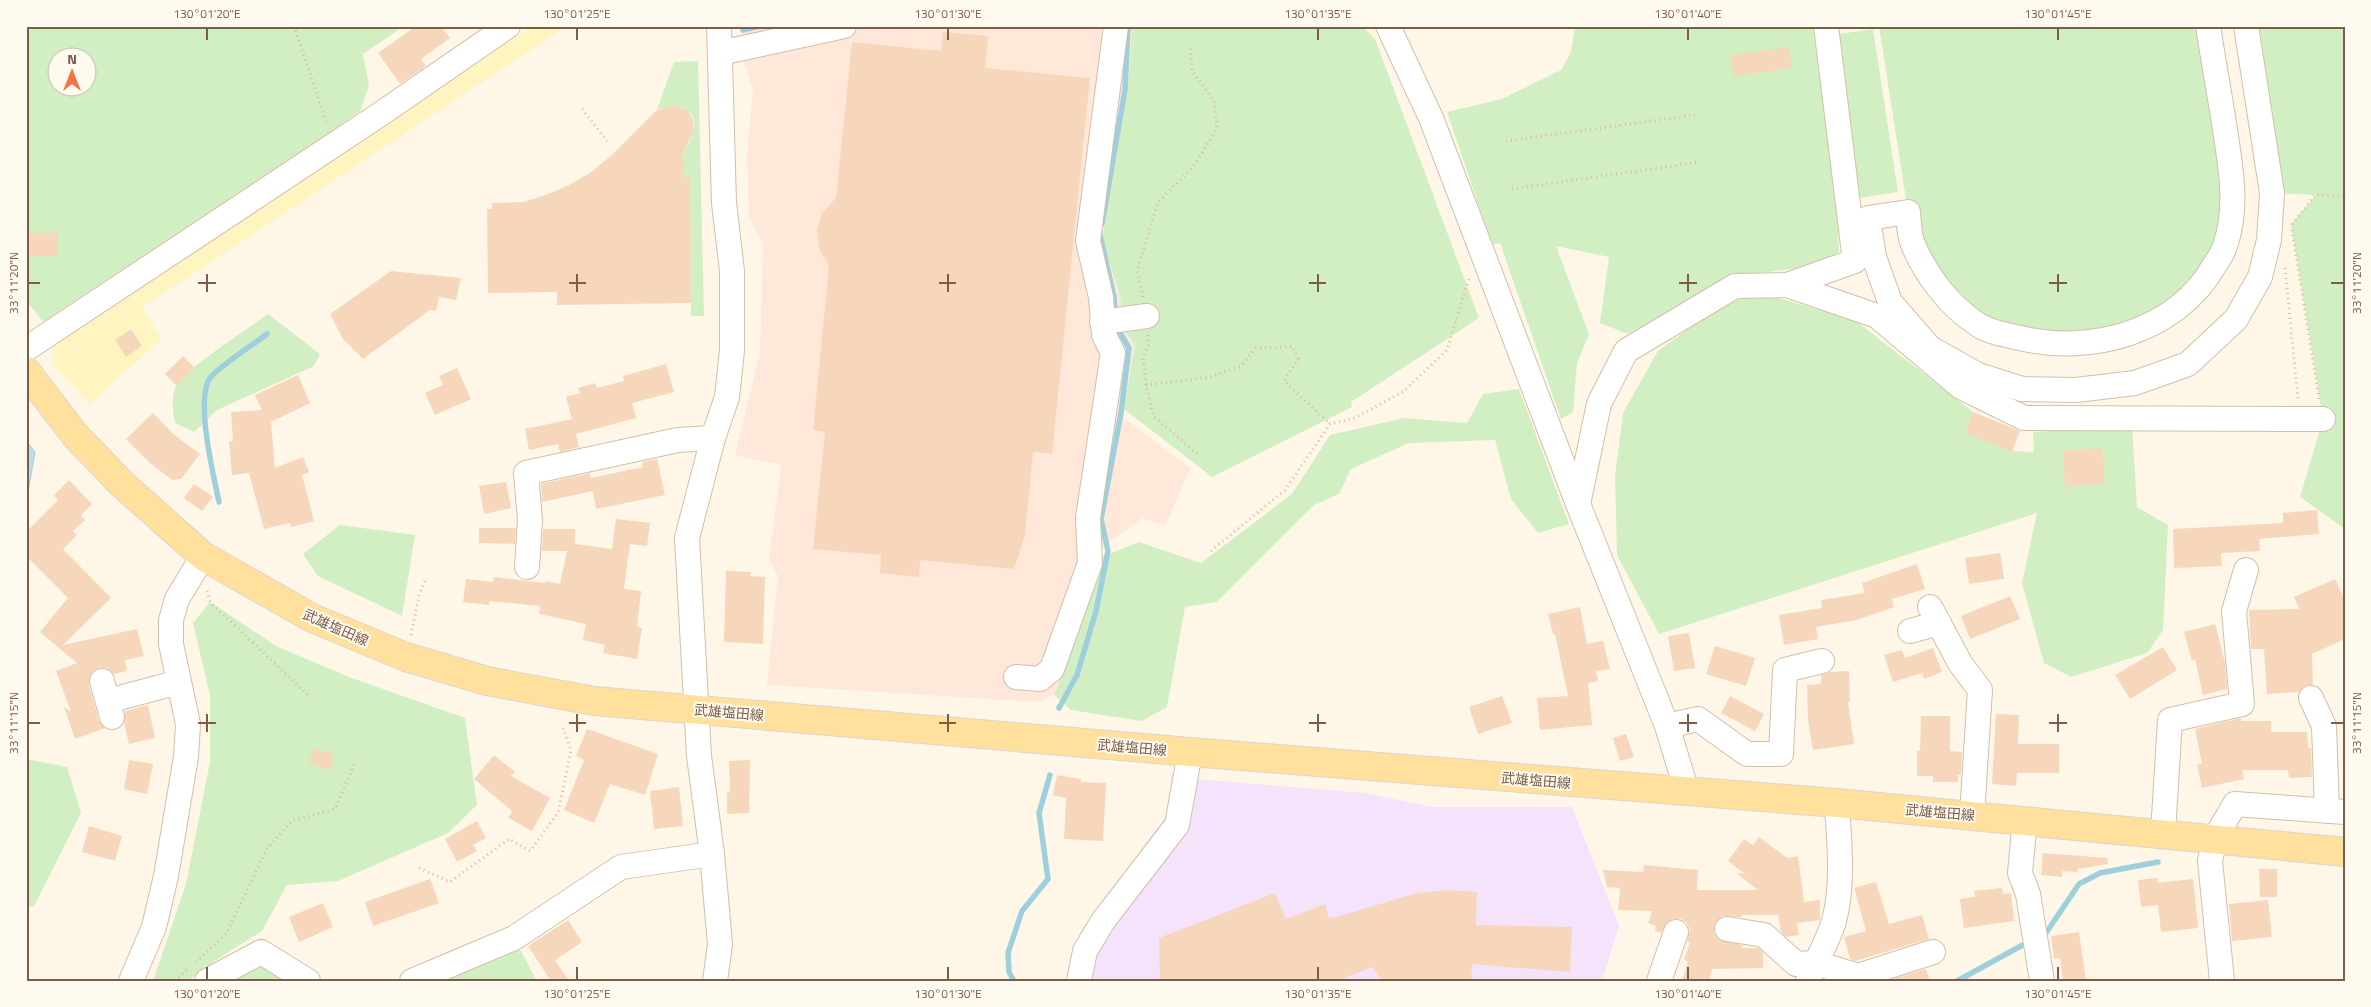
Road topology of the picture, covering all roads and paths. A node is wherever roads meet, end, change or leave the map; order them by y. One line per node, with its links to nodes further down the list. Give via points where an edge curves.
1 (294, 26): 16 (path)
2 (508, 26): 16 (street)
3 (719, 26): 11 (street)
4 (844, 26): 11 (street)
5 (1116, 26): 23 (street, via 1088,241 1100,297)
6 (1388, 26): 20 (street, via 1431,118)
7 (1826, 26): 21 (street, via 1855,261)
8 (2208, 26): 9 (street, via 2232,181 2232,218 2225,248 2191,298 2167,317 2112,339 2040,343 2008,336 1978,325 1948,299 1929,274 1912,241 1908,212 1868,218 1874,257 1890,302 1930,348 1978,376 2022,389 2076,390 2135,383 2188,364 2236,319 2260,278 2269,240 2272,192)
9 (2246, 26)
10 (1190, 48): 22 (path, via 1192,71 1214,101 1217,128 1193,167 1158,202 1137,271)
11 (720, 53): 29 (street, via 724,203 732,271 732,350 727,397)
12 (582, 109): 14 (path)
13 (1695, 115): 15 (path)
14 (607, 141)
15 (1506, 141)
16 (334, 145): 24 (street)
17 (1700, 162): 18 (path)
18 (1512, 189)
19 (2345, 197): 27 (path, via 2316,194 2291,224)
20 (1483, 256): 28 (path, via 1468,280 1447,350 1404,391 1354,418); 31 (street)
21 (1786, 285): 27 (street, via 1877,316 1961,387 2024,418); 31 (street, via 1735,286 1626,351 1600,404)
22 (1147, 316): 23 (street); 26 (path)
23 (1111, 320): 41 (street, via 1104,335 1112,353 1088,518 1090,563 1052,669 1040,679)
24 (26, 349)
25 (26, 371): 33 (main road, 武雄塩田線, via 75,435 122,484)
26 (1146, 385): 28 (path, via 1210,377 1241,366 1256,348 1293,347 1298,359 1284,382); 30 (path, via 1154,417)
27 (2322, 418)
28 (1330, 424): 32 (path, via 1285,490)
29 (713, 438): 34 (street, via 678,440 526,473 530,520); 46 (street, via 687,538)
30 (1198, 454)
31 (1578, 504): 47 (street)
32 (1211, 551)
33 (204, 556): 39 (main road, 武雄塩田線, via 312,618); 42 (street, via 177,599 171,620 171,644)
34 (527, 567)
35 (2246, 570): 56 (street, via 2234,611 2242,704 2170,720)
36 (426, 578): 39 (path, via 419,595)
37 (210, 602): 43 (path)
38 (1910, 631): 54 (street, via 1934,615 1960,663 1980,690)
39 (406, 657): 46 (main road, 武雄塩田線, via 487,681 565,697)
40 (1822, 661): 47 (street, via 1785,670 1781,754 1747,754 1698,719)
41 (1016, 677)
42 (179, 682): 45 (street); 65 (street, via 188,724 186,757 154,927)
43 (310, 698)
44 (2310, 698): 53 (street, via 2324,726)
45 (107, 700)
46 (697, 710): 49 (main road, 武雄塩田線); 59 (street, via 699,756)
47 (1667, 726): 51 (street)
48 (563, 728): 60 (path, via 571,750 558,812 530,851 509,838 450,882)
49 (1190, 752): 51 (main road, 武雄塩田線); 71 (street, via 1176,825 1103,921 1085,951)
50 (355, 763): 66 (path, via 335,809 292,821 267,849 226,934)
51 (1687, 792): 52 (main road, 武雄塩田線)
52 (1837, 803): 54 (main road, 武雄塩田線); 64 (street, via 1838,901 1833,923)
53 (2336, 812): 57 (street, via 2235,804)
54 (1972, 815): 55 (main road, 武雄塩田線)
55 (2025, 820): 56 (main road, 武雄塩田線); 73 (street, via 2020,873 2028,894)
56 (2163, 833): 57 (main road, 武雄塩田線)
57 (2215, 838): 58 (main road, 武雄塩田線); 74 (street, via 2210,861)
58 (2345, 852)
59 (712, 854): 69 (street, via 621,867 514,938); 70 (street, via 720,944)
60 (418, 868)
61 (1727, 928): 64 (street, via 1764,935 1796,964)
62 (1676, 932): 72 (street)
63 (1933, 952): 64 (street, via 1858,976)
64 (1812, 972)
65 (131, 981)
66 (175, 981)
67 (207, 981): 68 (street, via 261,952)
68 (308, 981)
69 (412, 981)
70 (715, 981)
71 (1079, 981)
72 (1660, 981)
73 (2042, 981)
74 (2222, 981)

